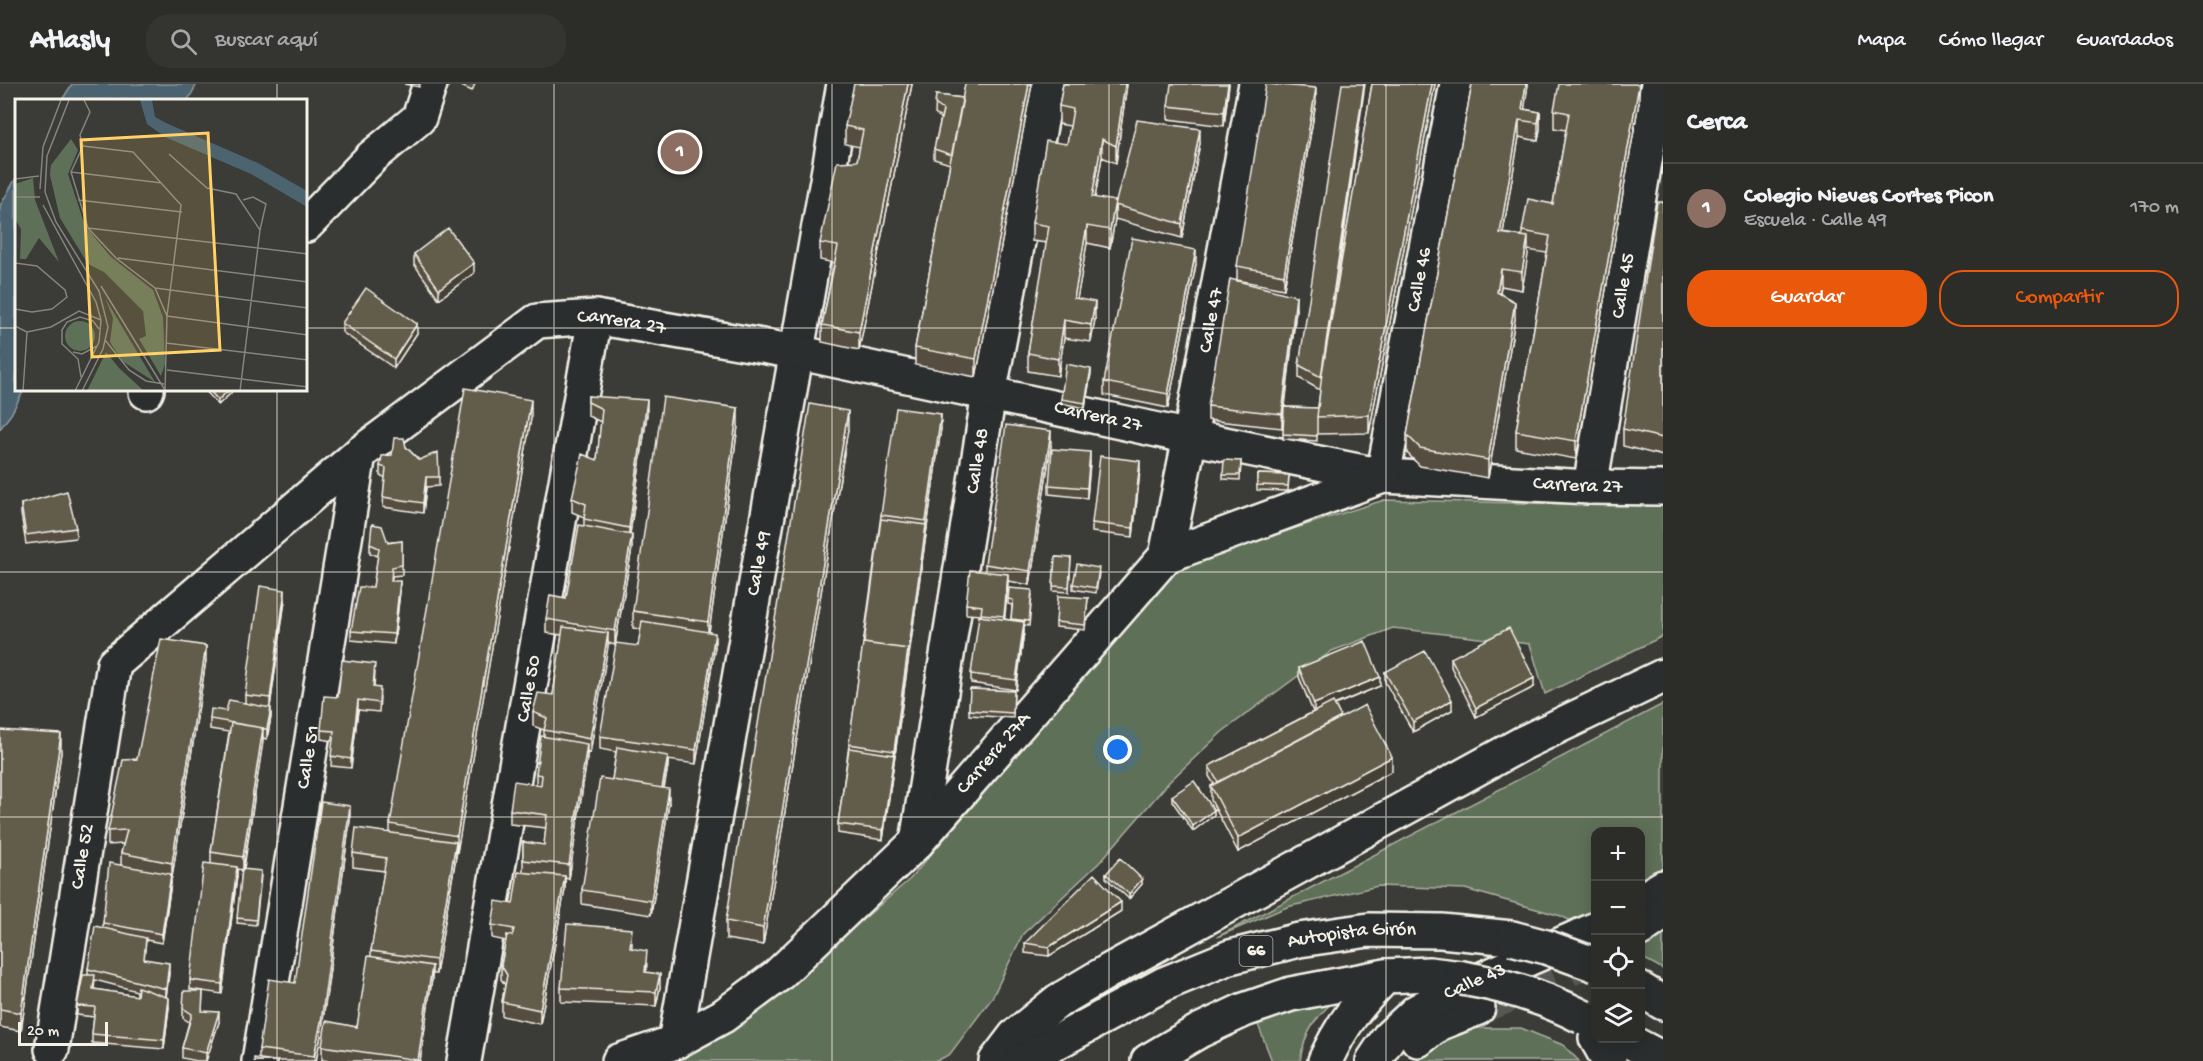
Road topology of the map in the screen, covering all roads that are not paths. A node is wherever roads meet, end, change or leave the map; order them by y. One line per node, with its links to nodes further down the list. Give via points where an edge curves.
1 (430, 84): 7 (main road, via 419,118 372,157)
2 (844, 84): 9 (main road, Calle 49)
3 (1048, 84): 10 (main road, Calle 48)
4 (1256, 84): 11 (main road, Calle 47)
5 (1457, 84): 13 (main road, Calle 46)
6 (1658, 84): 14 (main road, Calle 45)
7 (308, 223)
8 (595, 317): 9 (main road, Carrera 27); 12 (main road, Carrera 27, via 537,321); 34 (main road, Calle 50)
9 (796, 351): 10 (main road, Carrera 27); 28 (main road, Calle 49)
10 (989, 394): 11 (main road, Carrera 27); 18 (main road, Calle 48)
11 (1190, 437): 13 (main road, Carrera 27); 16 (main road, Calle 47)
12 (359, 454): 31 (main road, Calle 52, via 114,664); 33 (main road, Calle 51)
13 (1383, 476): 14 (main road, Carrera 27); 16 (main road, Carrera 27A)
14 (1590, 487): 15 (main road, Carrera 27)
15 (1663, 488)
16 (1166, 556): 18 (main road, Carrera 27A)
17 (1663, 676): 36 (main road, via 1522,743 1107,972 1058,1001 1015,1036)
18 (917, 842): 28 (main road, Carrera 27A, via 777,976 723,1016)
19 (1663, 887): 20 (main road)
20 (1645, 898)
21 (1663, 913): 22 (main road)
22 (1645, 926)
23 (1591, 931): 40 (main road, Calle 43, via 1416,1012 1389,1037)
24 (1591, 963): 37 (main road, Autopista Girón / 66, bridge, via 1512,938 1441,931 1369,930 1299,940 1230,957 1164,984)
25 (1386, 976): 27 (main road, bridge, via 1429,974 1494,983 1555,1003); 38 (main road, via 1291,994 1244,1010); 39 (main road, via 1359,1003)
26 (1478, 1008): 41 (main road, Calle 43, via 1438,1024)
27 (1591, 1028)
28 (675, 1042): 35 (main road, Carrera 27A)
29 (1600, 1043): 42 (main road)
30 (1633, 1043): 32 (main road)
31 (52, 1057)
32 (1663, 1059)
33 (259, 1061)
34 (464, 1061)
35 (618, 1061)
36 (996, 1061)
37 (1022, 1061)
38 (1148, 1061)
39 (1324, 1061)
40 (1373, 1061)
41 (1398, 1061)
42 (1609, 1061)

